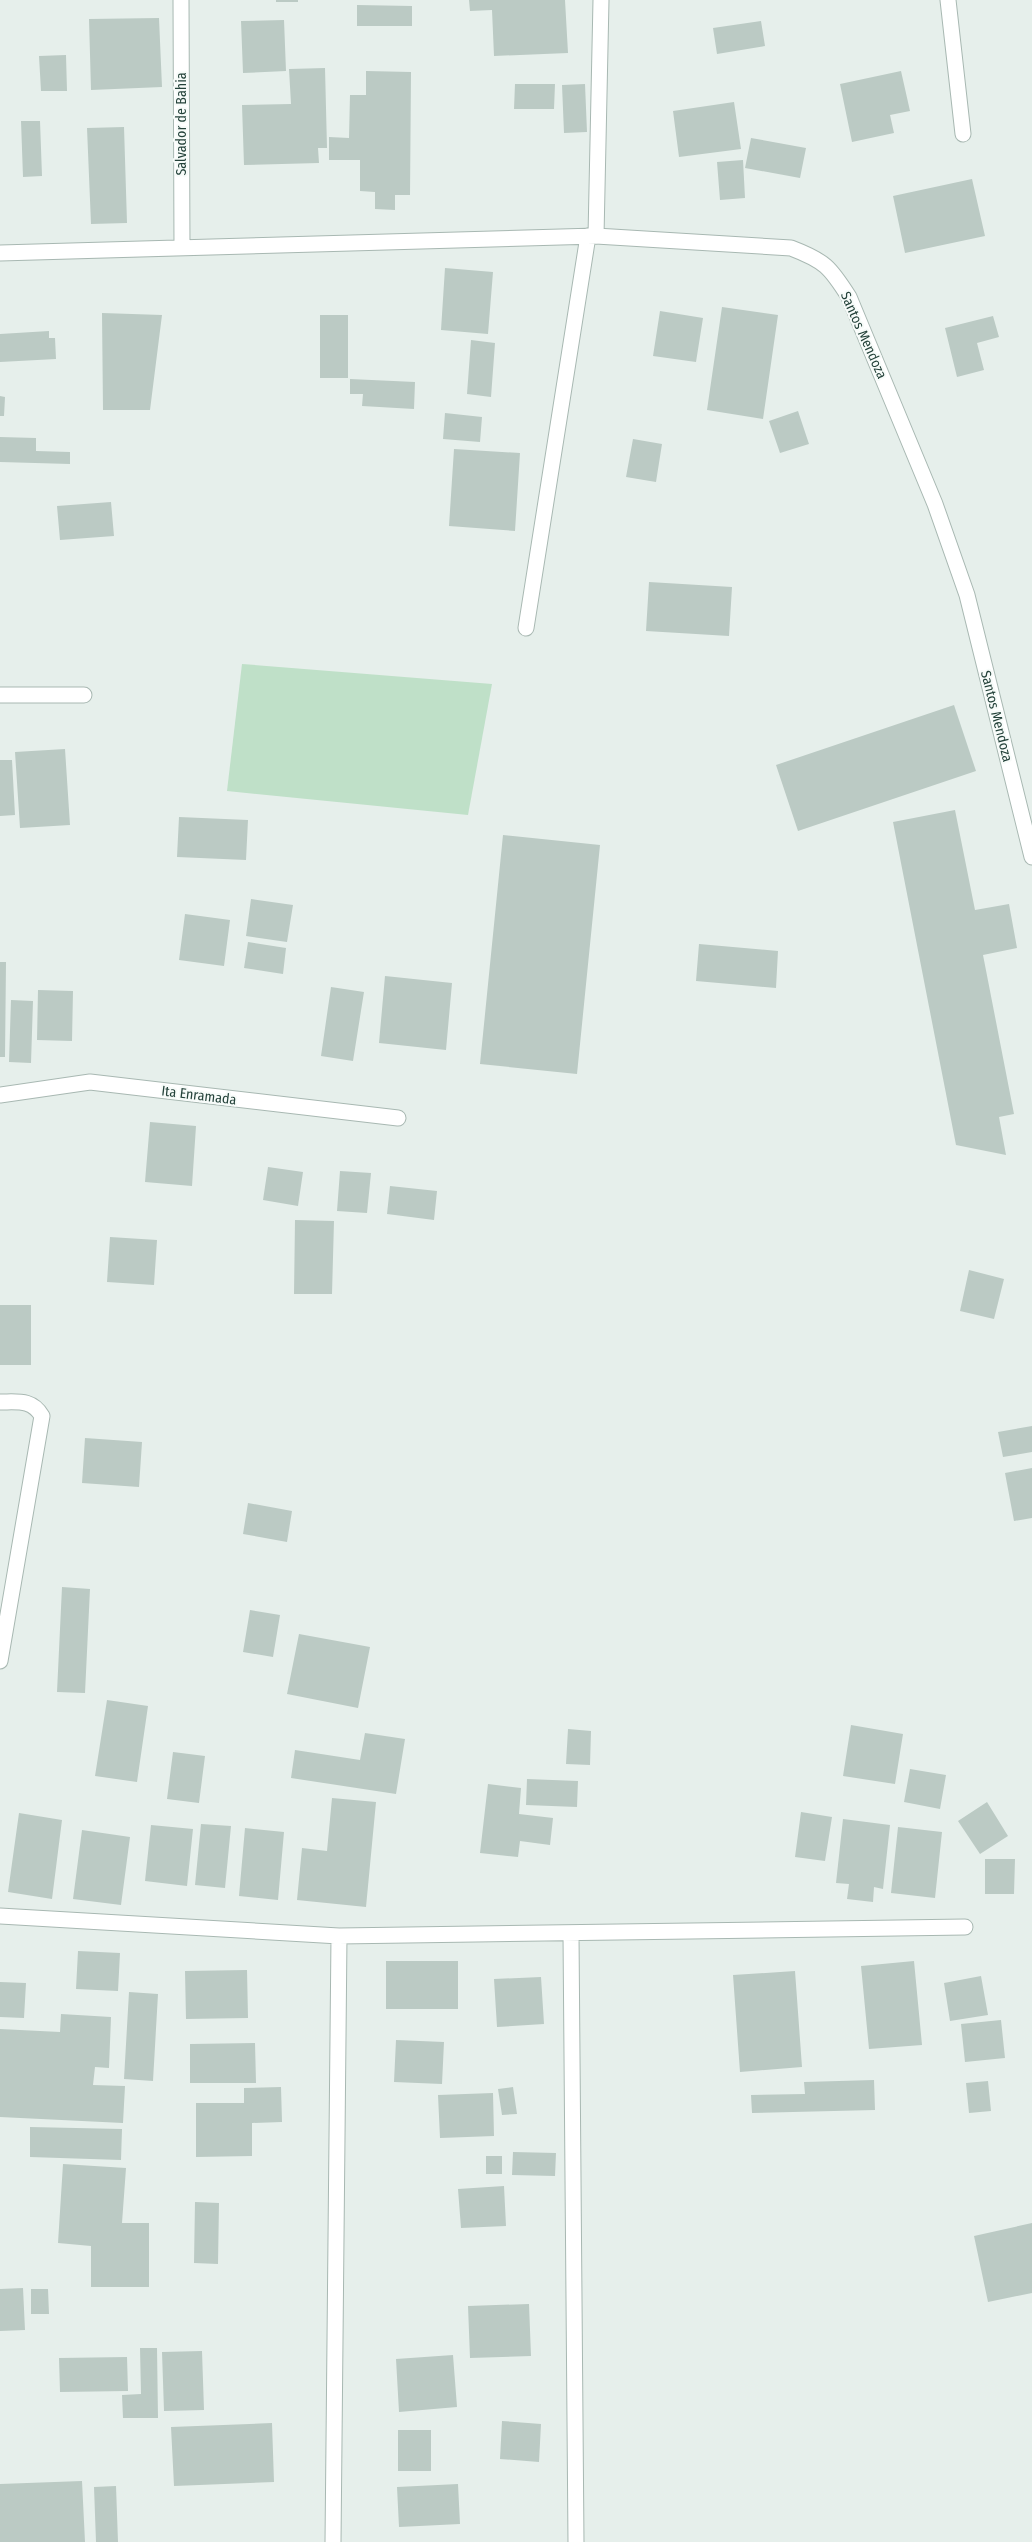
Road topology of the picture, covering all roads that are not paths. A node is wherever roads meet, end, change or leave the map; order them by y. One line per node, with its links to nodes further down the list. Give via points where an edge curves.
1 (181, 0): 6 (street, Salvador de Bahia)
2 (601, 0): 5 (street)
3 (948, 0): 4 (street)
4 (963, 134)
5 (592, 236): 6 (street, Santos Mendoza); 8 (street); 11 (street, Santos Mendoza, via 791,248 818,258 835,274 849,297 935,504 967,595)
6 (182, 248): 7 (street, Santos Mendoza)
7 (0, 253)
8 (526, 628)
9 (84, 694): 10 (street)
10 (0, 695)
11 (1032, 853)
12 (0, 1095): 13 (street, Ita Enramada, via 90,1082)
13 (398, 1118)
14 (0, 1402): 15 (street, via 28,1402 37,1407 42,1416)
15 (0, 1661)
16 (0, 1916): 19 (street)
17 (965, 1927): 18 (street)
18 (571, 1934): 19 (street); 21 (street)
19 (339, 1936): 20 (street)
20 (333, 2542)
21 (576, 2542)

